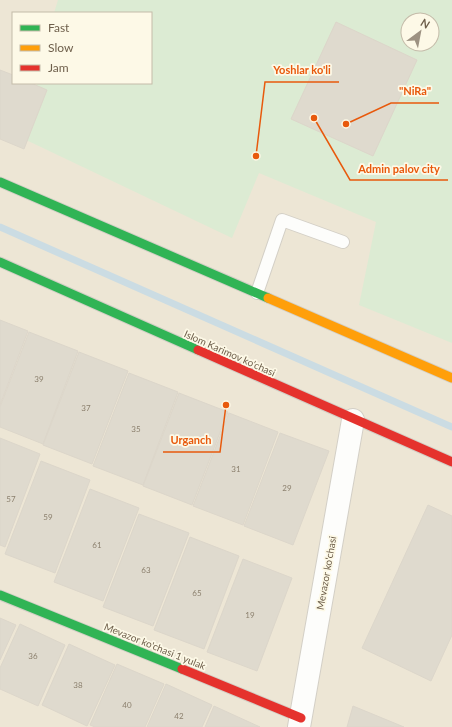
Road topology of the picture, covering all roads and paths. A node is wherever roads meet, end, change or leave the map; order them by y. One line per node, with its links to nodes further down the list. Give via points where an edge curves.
1 (0, 182): 4 (main road)
2 (343, 242): 4 (lane, via 282,220)
3 (0, 262): 6 (main road, Islom Karimov ko'chasi)
4 (257, 293): 5 (main road)
5 (452, 378)
6 (353, 420): 7 (main road, Islom Karimov ko'chasi); 9 (street, Mevazor ko'chasi)
7 (452, 462)
8 (0, 595): 9 (main road, Mevazor ko'chasi 1 yulak)
9 (300, 723)

